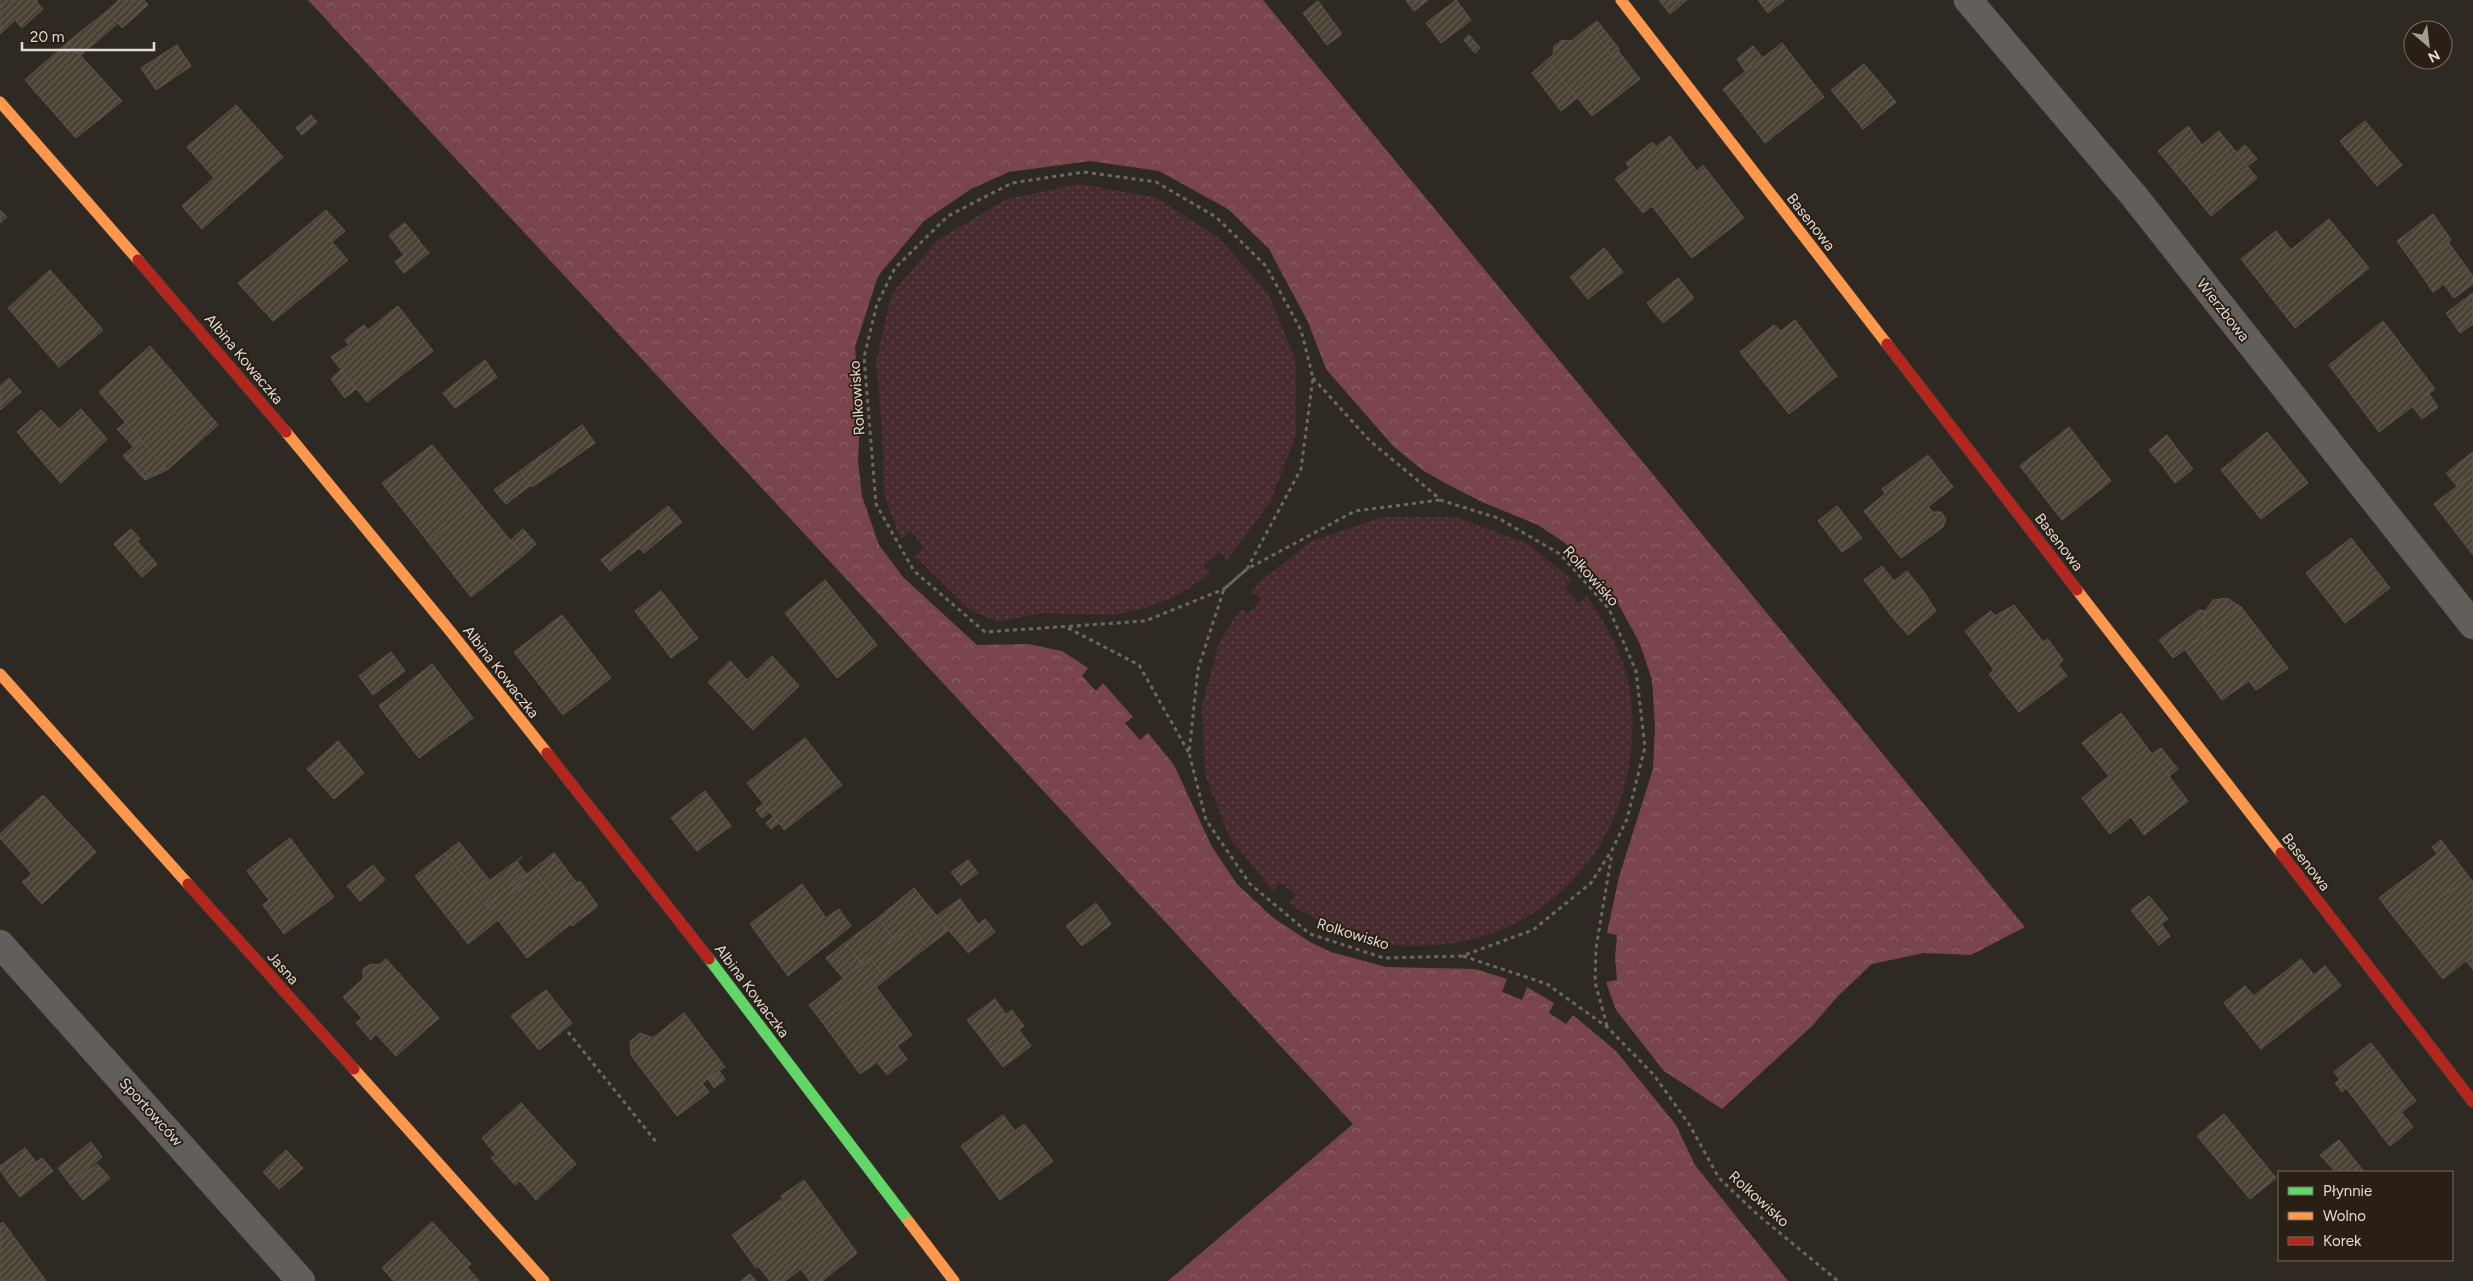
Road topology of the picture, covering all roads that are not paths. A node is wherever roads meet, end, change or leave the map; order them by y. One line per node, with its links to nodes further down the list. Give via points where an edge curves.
1 (1621, 0): 7 (street, Basenowa)
2 (1968, 0): 4 (street, Wierzbowa, via 2134,196)
3 (0, 102): 10 (street, Albina Kowaczka, via 234,369 450,631 693,938)
4 (2473, 625)
5 (0, 674): 9 (street, Jasna)
6 (0, 944): 8 (street, Sportowców)
7 (2473, 1102)
8 (300, 1281)
9 (544, 1281)
10 (954, 1281)

